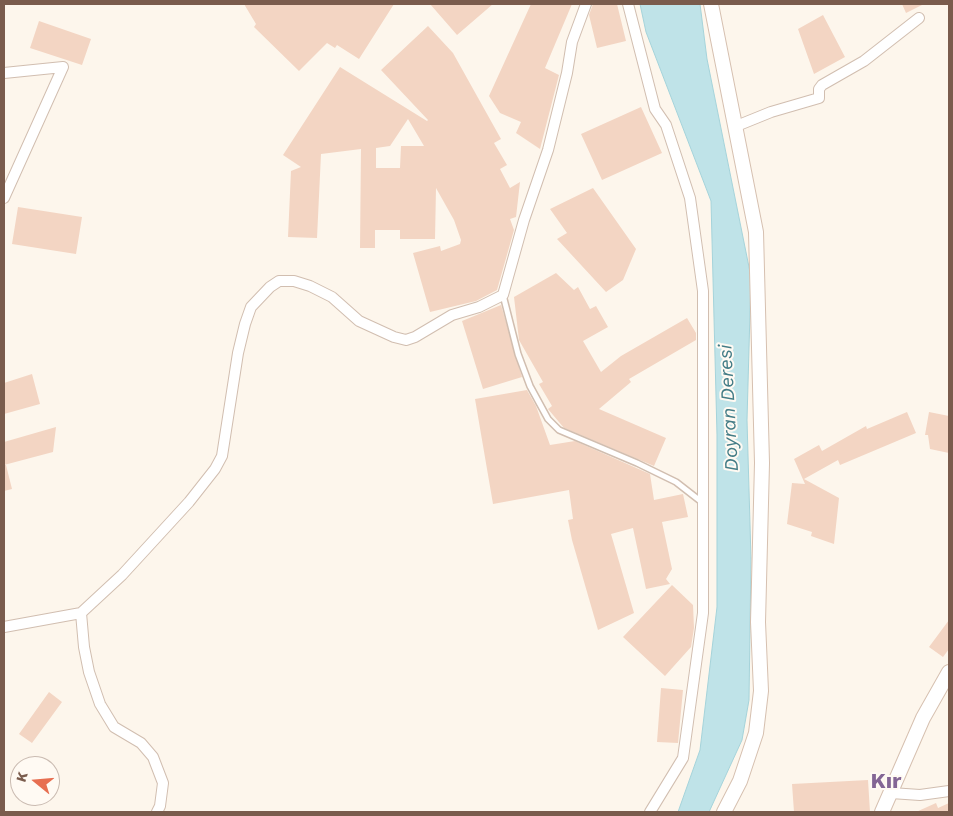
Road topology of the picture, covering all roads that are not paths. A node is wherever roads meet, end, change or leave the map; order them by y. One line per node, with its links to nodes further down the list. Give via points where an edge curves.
1 (586, 4): 8 (street, via 572,42 568,73 548,150)
2 (628, 4): 9 (street, via 655,109 666,125 690,198 703,291)
3 (711, 4): 6 (street)
4 (919, 18): 6 (street, via 870,57 822,85 819,98)
5 (4, 73): 7 (street, via 62,67)
6 (734, 127): 17 (street, via 756,232 759,291 762,463 758,622 761,691 756,733 740,780)
7 (4, 198)
8 (503, 295): 9 (lane, via 518,354 530,386 548,419 559,430 676,482); 10 (street, via 479,308 452,315 406,340 359,321 332,297 310,286 279,281 270,287 251,307 245,324 222,456 215,469 122,574)
9 (703, 503): 16 (street, via 703,613 684,758)
10 (81, 613): 11 (street); 15 (street, via 89,672 100,704 114,727 141,743 152,757 163,784)
11 (4, 627)
12 (949, 672): 14 (street, via 923,718)
13 (949, 790): 14 (street, via 920,795)
14 (891, 793): 18 (street)
15 (157, 812)
16 (650, 812)
17 (724, 812)
18 (882, 812)

